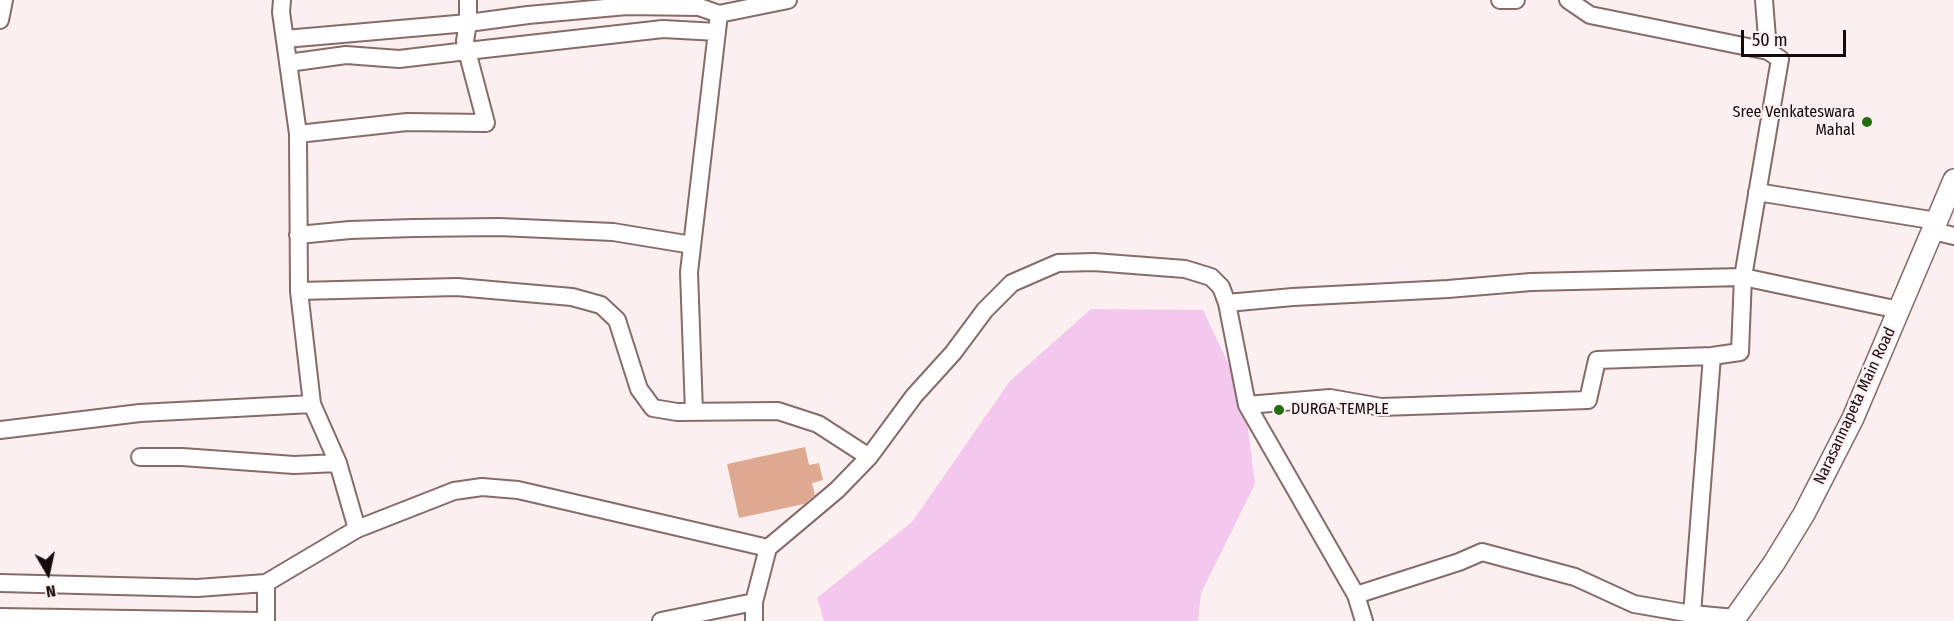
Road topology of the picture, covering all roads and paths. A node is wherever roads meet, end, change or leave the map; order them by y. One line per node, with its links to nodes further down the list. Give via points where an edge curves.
1 (282, 0): 11 (street)
2 (468, 0): 9 (street)
3 (788, 0): 8 (street)
4 (1500, 0): 5 (street)
5 (1516, 0)
6 (1568, 0): 13 (street, via 1590,15)
7 (1764, 0): 13 (street)
8 (719, 14): 9 (street, via 699,7 627,6); 10 (street)
9 (468, 23): 11 (street); 12 (street)
10 (717, 32): 12 (street, via 663,29); 21 (street)
11 (285, 39): 14 (street)
12 (466, 51): 14 (street, via 399,59 346,55); 15 (street, via 486,123 407,122)
13 (1768, 51): 17 (street, via 1780,59)
14 (288, 63): 15 (street)
15 (298, 134): 19 (street)
16 (1954, 180): 18 (main road, Narasannapeta Main Road)
17 (1758, 192): 18 (street); 22 (street)
18 (1935, 226): 20 (street); 25 (main road, Narasannapeta Main Road)
19 (298, 235): 21 (street, via 499,227 613,232); 23 (street)
20 (1954, 236)
21 (692, 245): 29 (street, via 689,272)
22 (1743, 277): 24 (street, via 1531,282); 25 (street); 26 (street, via 1740,352)
23 (298, 291): 27 (street); 29 (street, via 457,287 572,297 601,306 617,320 639,389 653,408)
24 (1227, 303): 28 (street); 32 (street, via 1221,287 1211,277 1185,269 1058,263 1012,283 985,310)
25 (1899, 310): 42 (main road, Narasannapeta Main Road, via 1853,418 1804,514)
26 (1712, 356): 28 (street, via 1597,360 1588,400 1381,407 1330,398); 40 (street)
27 (312, 404): 30 (street, via 140,413); 33 (street)
28 (1247, 405): 38 (street)
29 (694, 412): 32 (street, via 778,411 818,424)
30 (0, 430)
31 (140, 457): 33 (street, via 294,465)
32 (868, 457): 35 (street, via 837,490)
33 (338, 463): 34 (street)
34 (357, 529): 35 (street, via 454,491 482,487 518,490); 37 (street)
35 (768, 548): 39 (street)
36 (0, 583): 37 (street, via 197,588)
37 (266, 583): 44 (street)
38 (1356, 595): 40 (street, via 1482,552 1575,578 1634,604); 47 (street)
39 (754, 602): 45 (street); 46 (street)
40 (1692, 614): 42 (street)
41 (0, 616): 43 (street)
42 (1734, 620)
43 (261, 621)
44 (266, 621)
45 (661, 621)
46 (754, 621)
47 (1364, 621)

